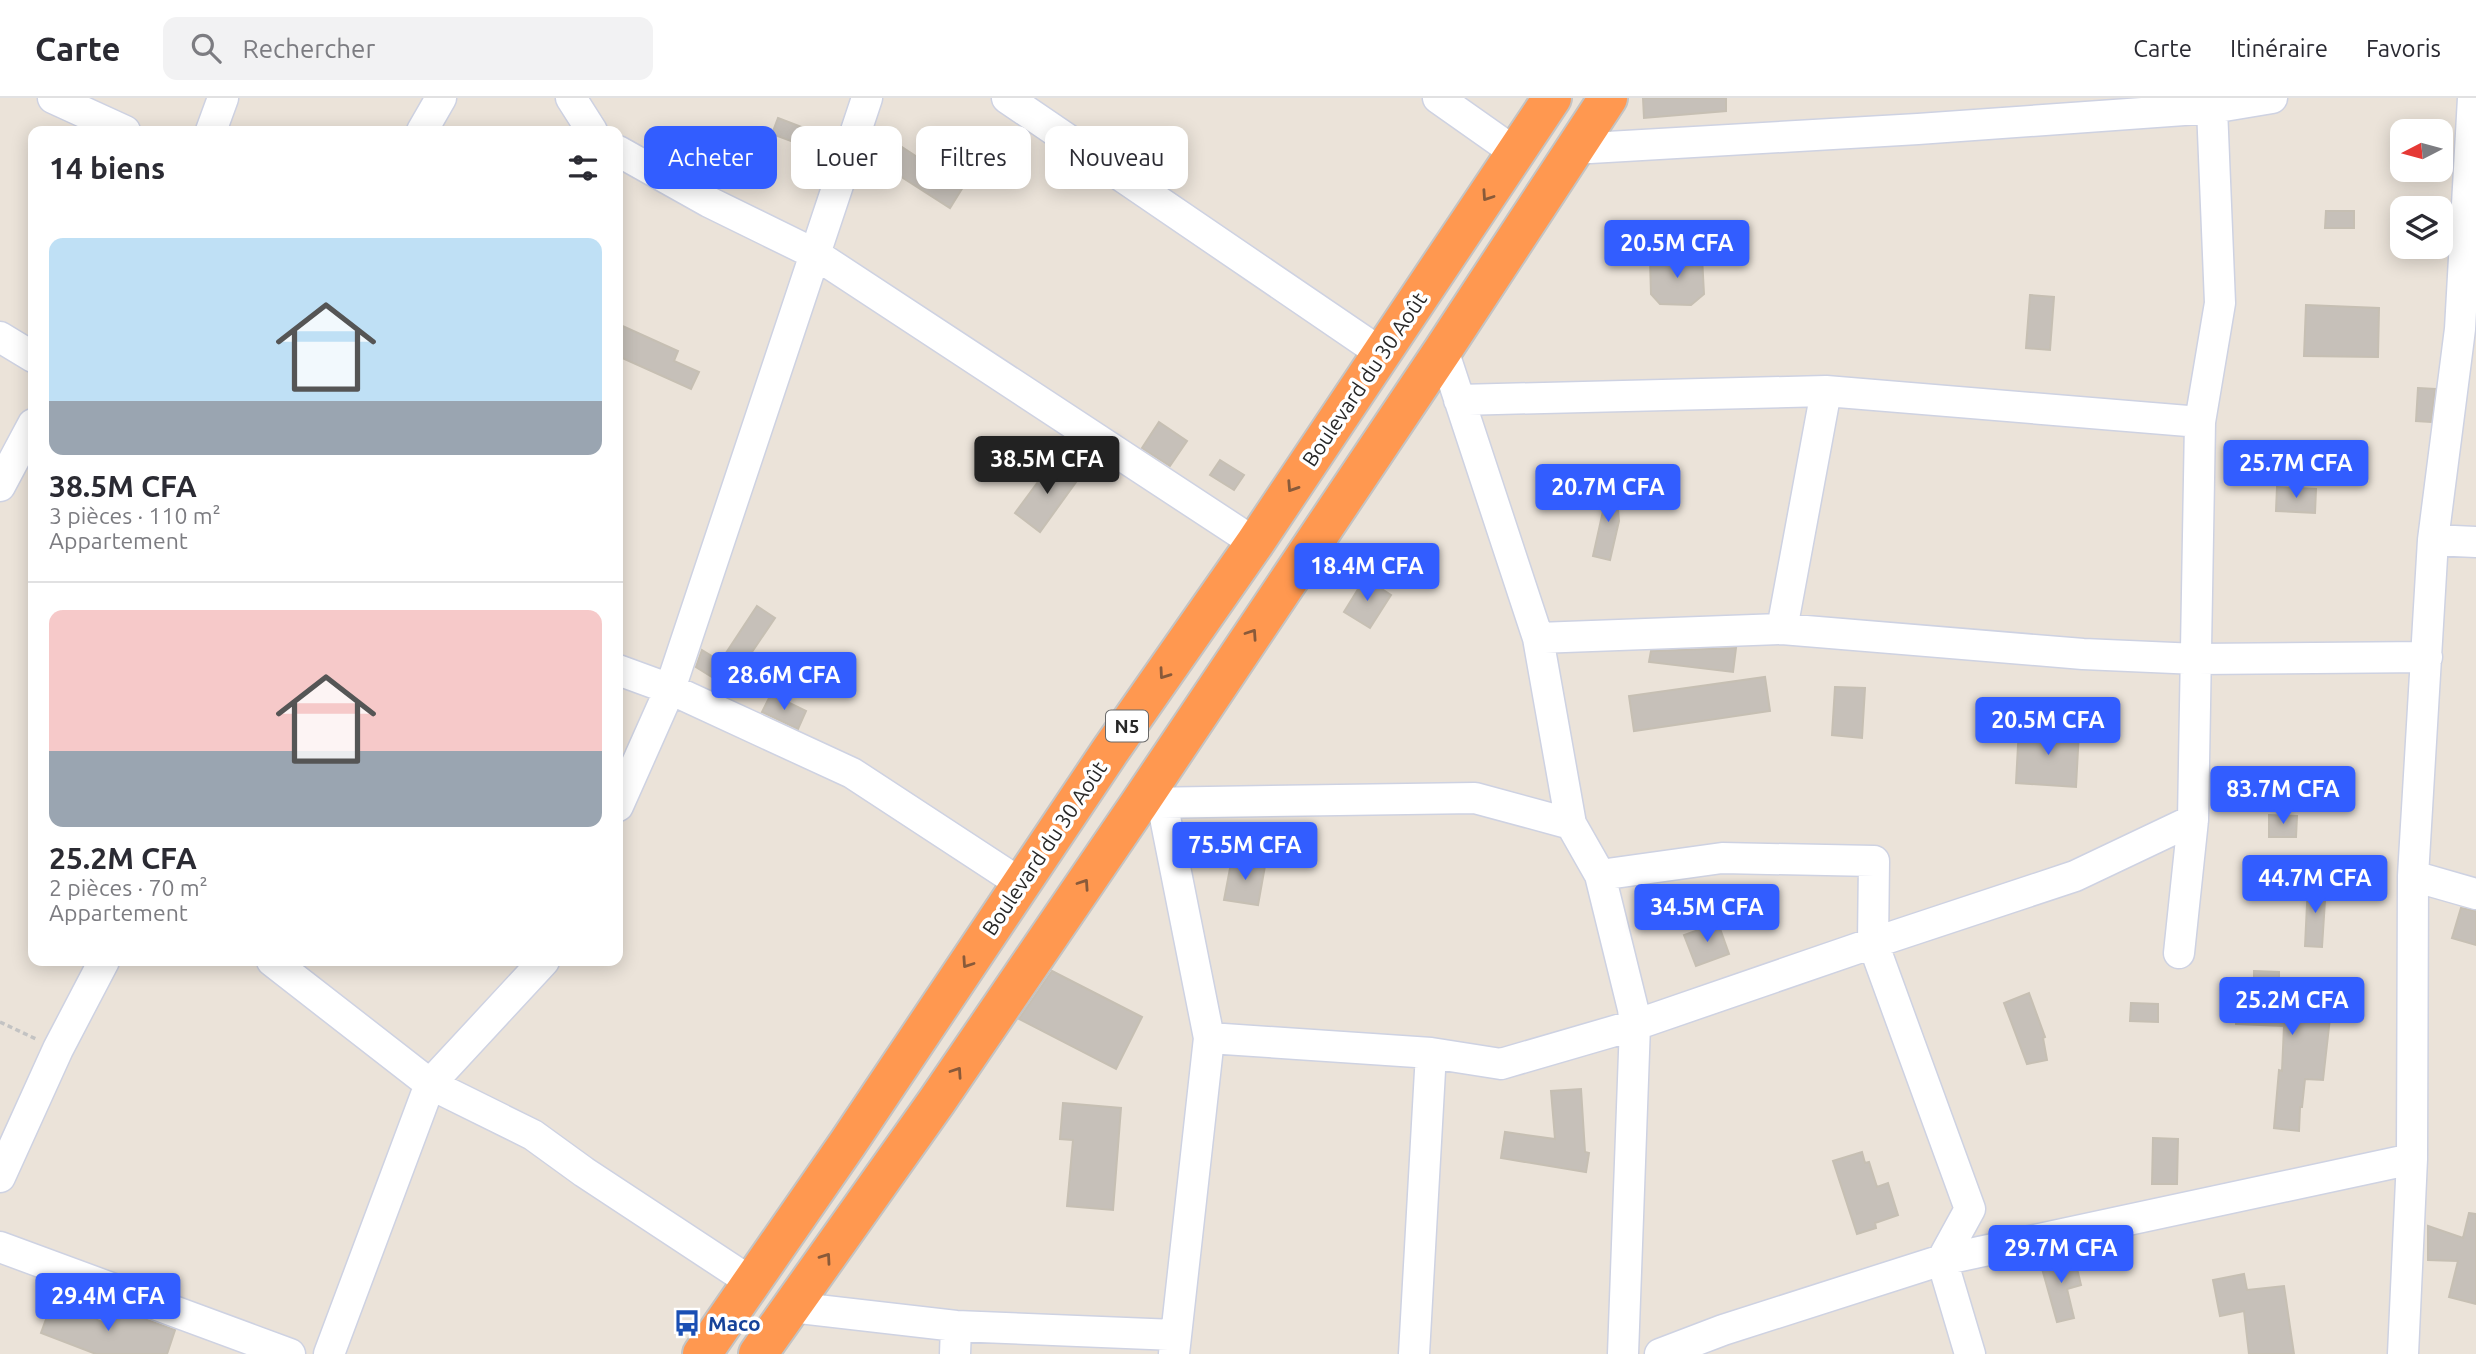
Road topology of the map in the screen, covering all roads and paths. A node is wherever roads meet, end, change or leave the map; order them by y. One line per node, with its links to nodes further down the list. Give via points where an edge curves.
1 (53, 98): 14 (street)
2 (223, 98): 15 (street)
3 (441, 98): 16 (street)
4 (572, 98): 17 (street)
5 (867, 98): 21 (street)
6 (1007, 98): 24 (street)
7 (1438, 98): 19 (street)
8 (1552, 98): 19 (highway, Boulevard du 30 Août / N5)
9 (1608, 98): 18 (highway, N5)
10 (2272, 98): 13 (street)
11 (2473, 98): 31 (street, via 2460,329)
12 (2171, 104): 13 (street); 18 (street, via 1918,129)
13 (2212, 108): 28 (street, via 2220,303)
14 (114, 126)
15 (213, 126)
16 (425, 126)
17 (589, 126)
18 (1573, 149): 23 (highway, N5)
19 (1516, 153): 24 (highway, Boulevard du 30 Août / N5, one-way to 24)
20 (623, 155): 21 (street)
21 (815, 254): 33 (street); 39 (street)
22 (0, 337): 25 (street)
23 (1443, 349): 27 (street); 41 (highway, N5, one-way to 23)
24 (1381, 353): 33 (highway, Boulevard du 30 Août / N5, one-way to 33)
25 (28, 354)
26 (1826, 391): 27 (street); 28 (street); 34 (street)
27 (1459, 400): 35 (street)
28 (2200, 422): 37 (street)
29 (28, 433): 30 (street)
30 (0, 486)
31 (2432, 540): 32 (street); 36 (street)
32 (2476, 542)
33 (1255, 543): 46 (highway, Boulevard du 30 Août / N5, one-way to 46)
34 (1782, 629): 35 (street); 37 (street)
35 (1538, 638): 43 (street)
36 (2427, 657): 37 (street); 45 (street)
37 (2197, 659): 42 (street)
38 (623, 672): 39 (street)
39 (670, 689): 40 (street); 46 (street, via 852,773)
40 (623, 795)
41 (1151, 803): 43 (street, via 1475,798); 55 (street); 64 (highway, N5, one-way to 41)
42 (2193, 820): 48 (street, via 2075,876); 49 (street)
43 (1571, 824): 44 (street)
44 (1600, 875): 48 (street, via 1722,858 1874,861); 54 (street)
45 (2413, 876): 47 (street); 59 (street)
46 (1020, 883): 63 (highway, Boulevard du 30 Août / N5, one-way to 63)
47 (2476, 894)
48 (1873, 943): 54 (street); 62 (street, via 1970,1209)
49 (2179, 953)
50 (101, 966): 56 (street)
51 (278, 966): 58 (street)
52 (539, 966): 58 (street)
53 (0, 1022): 56 (path)
54 (1634, 1025): 57 (street, via 1501,1064); 73 (street)
55 (1209, 1038): 57 (street); 67 (street)
56 (58, 1049): 60 (street)
57 (1431, 1053): 72 (street)
58 (430, 1084): 63 (street, via 533,1135); 69 (street)
59 (2412, 1159): 62 (street); 76 (street)
60 (0, 1177)
61 (0, 1247): 68 (street)
62 (1942, 1260): 66 (street); 75 (street)
63 (751, 1282): 70 (highway, Boulevard du 30 Août / N5)
64 (792, 1307): 65 (street); 71 (highway, N5)
65 (956, 1340): 67 (street)
66 (1726, 1342): 74 (street)
67 (1174, 1344)
68 (290, 1354)
69 (329, 1354)
70 (702, 1354)
71 (758, 1354)
72 (1414, 1354)
73 (1623, 1354)
74 (1660, 1354)
75 (1970, 1354)
76 (2403, 1354)

